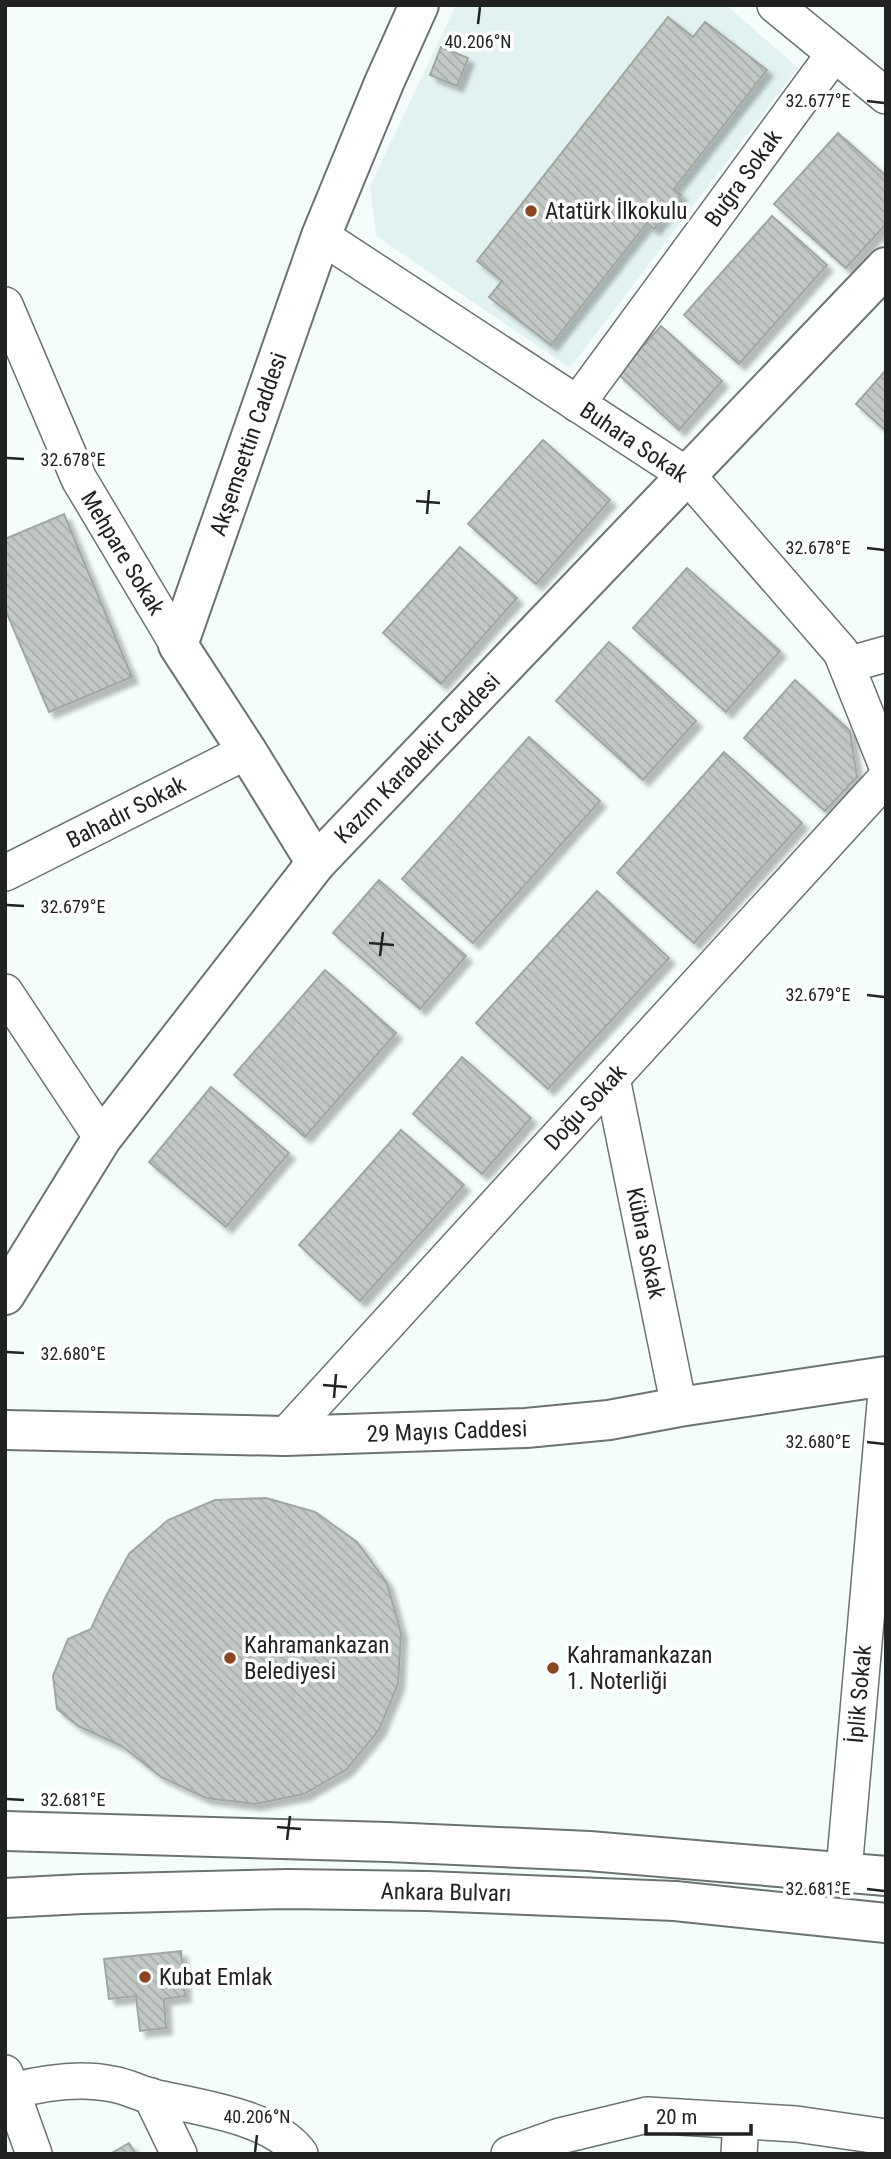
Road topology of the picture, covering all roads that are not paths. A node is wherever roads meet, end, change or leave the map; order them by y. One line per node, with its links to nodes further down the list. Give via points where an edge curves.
1 (419, 5): 5 (street, Akşemsettin Caddesi)
2 (775, 5): 3 (street)
3 (834, 54): 4 (street); 8 (street, Buğra Sokak)
4 (886, 96)
5 (321, 236): 8 (street, Buhara Sokak); 10 (street, Akşemsettin Caddesi)
6 (886, 267): 9 (street, Kazım Karabekir Caddesi)
7 (5, 305): 10 (street, Mehpare Sokak, via 79,479)
8 (577, 404): 9 (street, Buhara Sokak)
9 (688, 476): 12 (street, Buhara Sokak, via 841,652); 16 (street, Kazım Karabekir Caddesi)
10 (177, 645): 13 (street)
11 (886, 654): 12 (street)
12 (847, 665): 14 (street, Buhara Sokak)
13 (247, 751): 16 (street); 17 (street, Bahadır Sokak)
14 (886, 764)
15 (886, 778): 19 (street, Doğu Sokak)
16 (316, 863): 20 (street, Kazım Karabekir Caddesi)
17 (5, 873)
18 (5, 992): 20 (street)
19 (612, 1078): 24 (street, Kübra Sokak); 26 (street, Doğu Sokak)
20 (102, 1138): 21 (street, Kazım Karabekir Caddesi)
21 (5, 1295)
22 (886, 1376): 24 (street, 29 Mayıs Caddesi)
23 (886, 1392): 28 (street, İplik Sokak)
24 (679, 1407): 26 (street, 29 Mayıs Caddesi, via 526,1429)
25 (5, 1430): 26 (street, 29 Mayıs Caddesi)
26 (285, 1436)
27 (5, 1831): 28 (street, Ankara Bulvarı, via 589,1851)
28 (844, 1871): 29 (street, Ankara Bulvarı)
29 (886, 1876)
30 (5, 1898): 31 (street, Ankara Bulvarı, via 288,1889 427,1891 675,1901)
31 (886, 1923)
32 (8, 2082): 33 (street, via 111,2084); 36 (street)
33 (151, 2096): 37 (street); 38 (street, via 237,2115 291,2141)
34 (740, 2137): 35 (street, via 796,2124); 39 (street, via 647,2115 559,2136)
35 (886, 2137)
36 (34, 2154)
37 (179, 2154)
38 (300, 2154)
39 (509, 2154)

